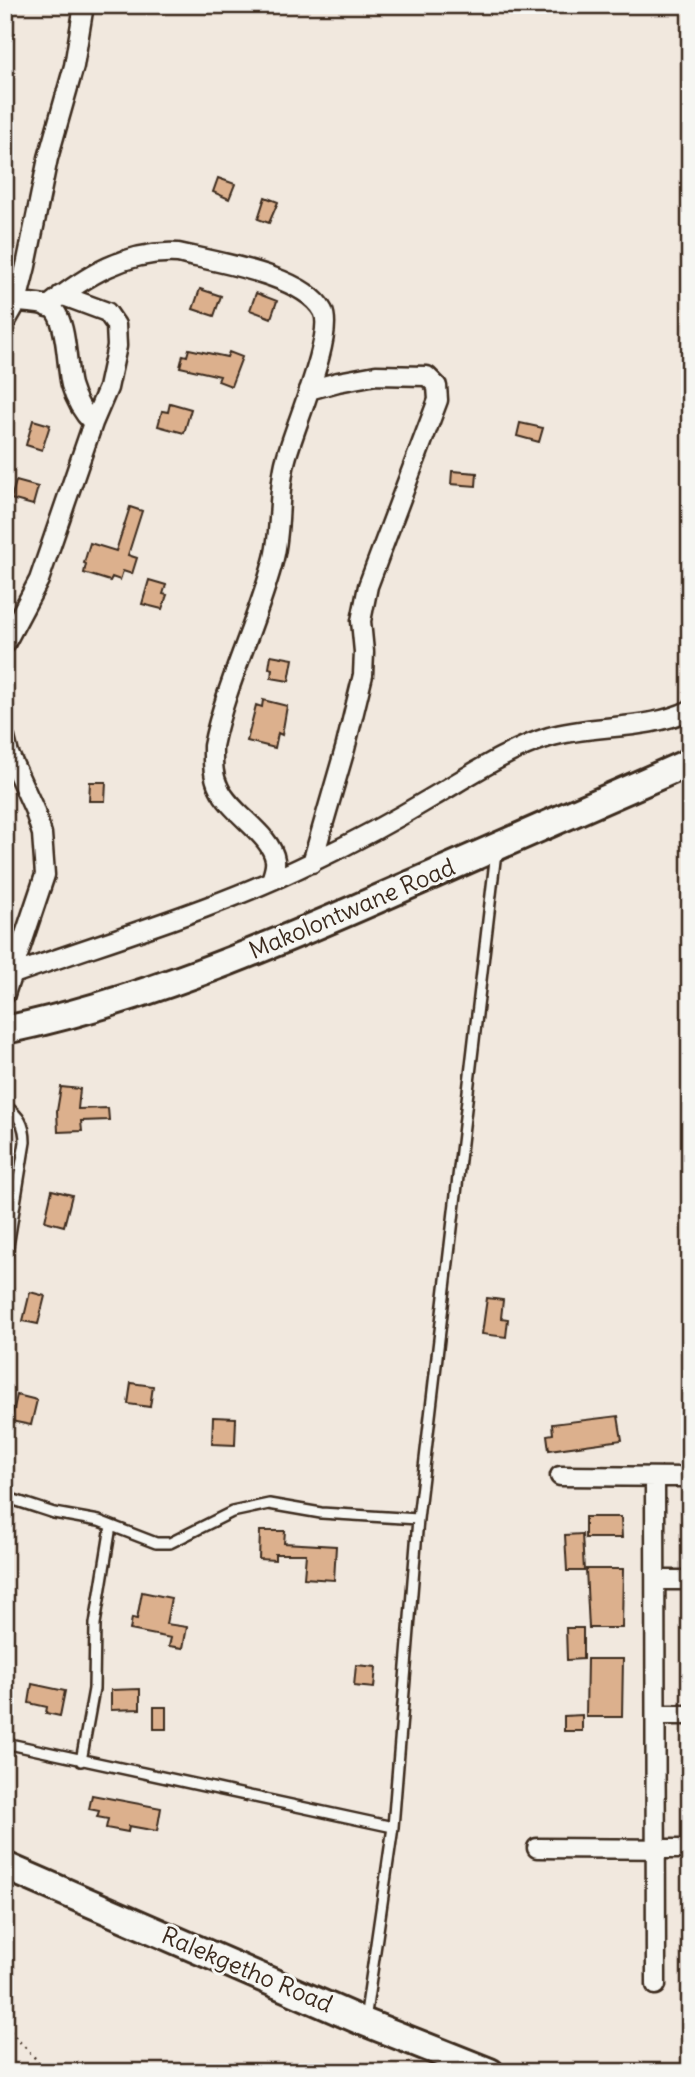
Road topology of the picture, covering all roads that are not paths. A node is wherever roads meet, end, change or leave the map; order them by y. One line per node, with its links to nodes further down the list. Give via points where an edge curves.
1 (84, 5): 3 (street, via 74,66 48,158)
2 (54, 301): 3 (street); 5 (street, via 114,263 160,252 284,280 318,303 326,321); 6 (street, via 70,383); 6 (street, via 100,308 116,325 117,346 108,388)
3 (17, 302): 4 (street)
4 (5, 323)
5 (309, 390): 12 (street, via 376,375 427,376 437,386 438,400 368,586 362,621 363,675); 13 (street, via 286,458 274,557 213,746 219,789 273,851)
6 (93, 423): 7 (street, via 39,580)
7 (5, 644)
8 (690, 710): 12 (street, via 666,719 550,737 495,760)
9 (5, 738): 14 (street, via 42,834 46,875)
10 (690, 762): 11 (main road, Makolontwane Road)
11 (496, 846): 16 (main road, Makolontwane Road, via 193,976 110,1004); 24 (lane)
12 (312, 863): 13 (street)
13 (271, 881): 14 (street)
14 (9, 976): 15 (street)
15 (5, 994)
16 (5, 1030)
17 (5, 1105): 18 (lane, via 21,1119 25,1130)
18 (8, 1230): 19 (lane)
19 (5, 1265)
20 (560, 1476): 21 (street)
21 (655, 1477): 22 (street); 26 (street)
22 (690, 1477)
23 (5, 1497): 25 (lane)
24 (418, 1519): 25 (lane, via 321,1513 269,1504 232,1512 170,1543 156,1543); 32 (lane)
25 (111, 1526): 31 (lane, via 95,1624 94,1689)
26 (656, 1580): 27 (street); 28 (street)
27 (690, 1580)
28 (656, 1715): 29 (street); 34 (street)
29 (690, 1715)
30 (5, 1743): 31 (lane)
31 (81, 1761): 32 (lane)
32 (393, 1827): 38 (lane)
33 (537, 1848): 34 (street)
34 (657, 1849): 35 (street); 37 (street)
35 (690, 1849)
36 (5, 1866): 38 (main road, Ralekgetho Road)
37 (656, 1985)
38 (364, 2022): 39 (main road, Ralekgetho Road)
39 (490, 2072)

